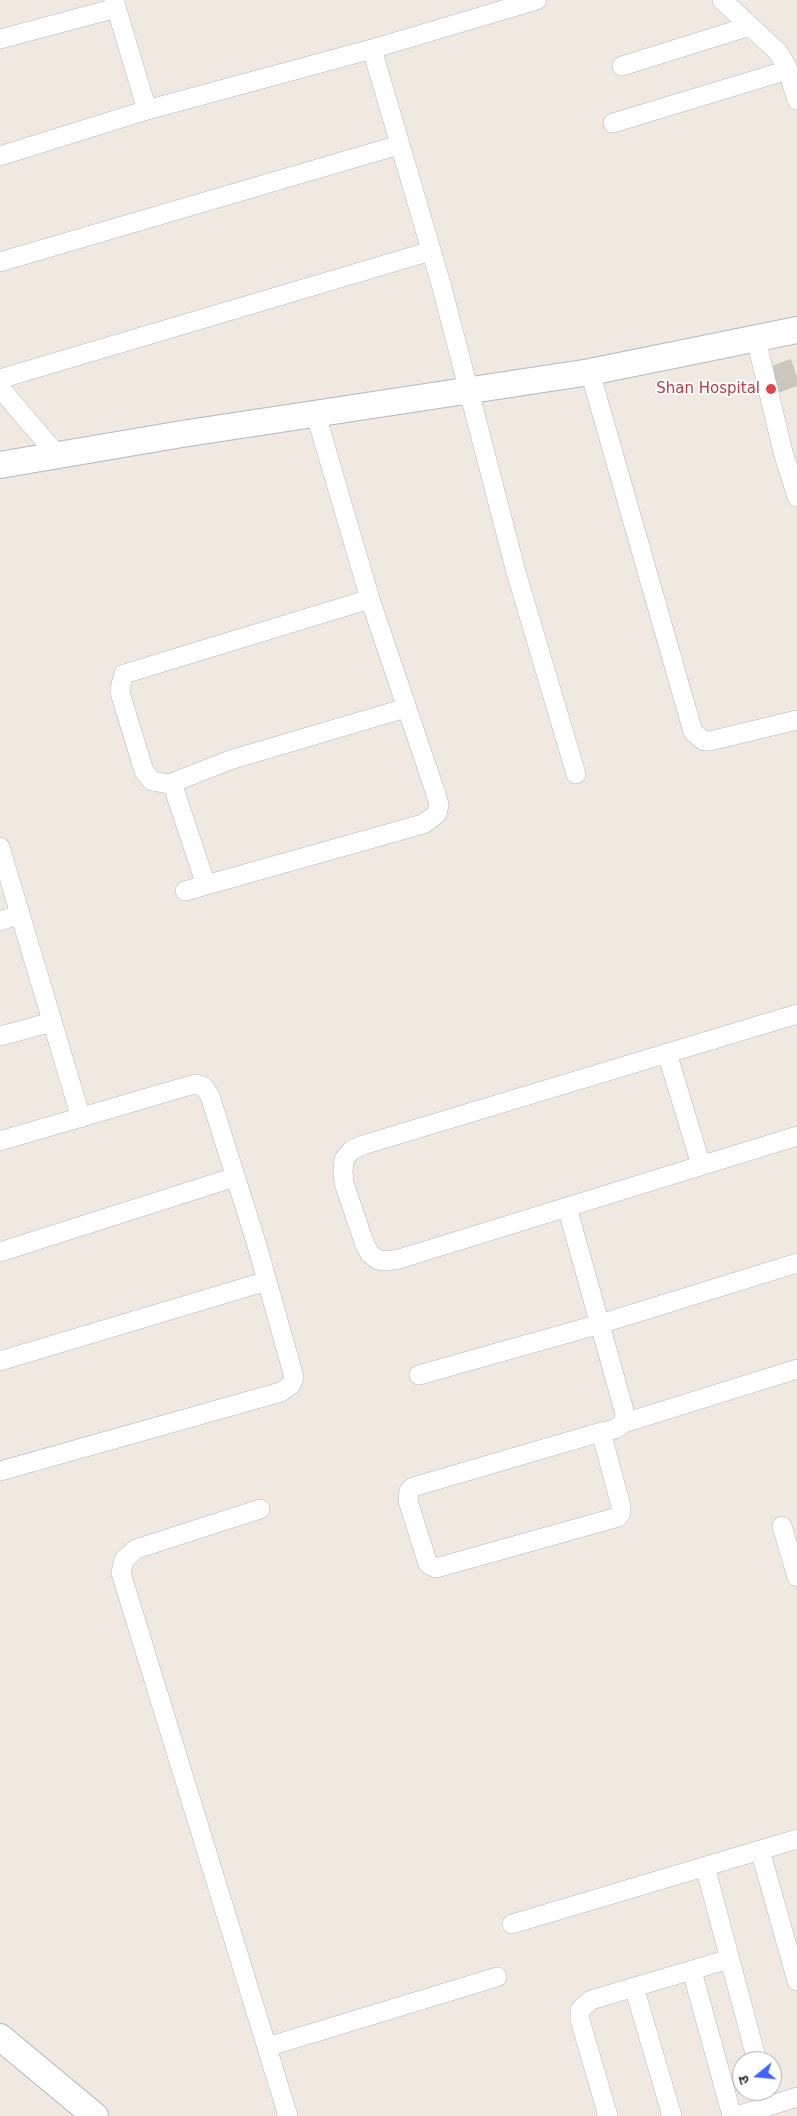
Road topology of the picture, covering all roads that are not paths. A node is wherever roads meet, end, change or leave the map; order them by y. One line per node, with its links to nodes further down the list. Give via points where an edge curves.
1 (537, 0): 6 (street)
2 (722, 0): 4 (street)
3 (115, 4): 5 (street); 10 (street)
4 (750, 26): 7 (street); 8 (street, via 778,52)
5 (0, 39)
6 (372, 49): 10 (street); 12 (street)
7 (622, 66)
8 (788, 70): 9 (street); 11 (street)
9 (797, 100)
10 (147, 110): 13 (street)
11 (613, 123)
12 (400, 144): 14 (street); 15 (street)
13 (0, 156)
14 (431, 251): 19 (street); 21 (street)
15 (0, 262)
16 (797, 330): 17 (street)
17 (756, 338): 18 (street); 25 (street)
18 (590, 372): 21 (street); 28 (street, via 693,732 710,741)
19 (0, 379)
20 (0, 388): 23 (street)
21 (470, 391): 22 (street); 29 (street, via 516,572)
22 (316, 414): 23 (street); 26 (street)
23 (58, 456): 24 (street)
24 (0, 465)
25 (797, 497)
26 (370, 599): 27 (street); 30 (street, via 124,674 121,696 144,771 152,781)
27 (406, 708): 30 (street, via 230,760); 32 (street, via 439,805 432,820)
28 (797, 720)
29 (576, 774)
30 (169, 784): 32 (street, via 176,792)
31 (0, 848): 34 (street)
32 (206, 885): 33 (street)
33 (185, 891)
34 (20, 914): 35 (street); 37 (street)
35 (0, 921)
36 (797, 1014): 39 (street)
37 (52, 1022): 38 (street); 40 (street)
38 (0, 1036)
39 (667, 1054): 43 (street); 45 (street, via 363,1145 344,1159 344,1183 365,1245 378,1260 399,1259)
40 (81, 1118): 42 (street); 44 (street, via 188,1086 204,1087 210,1096)
41 (797, 1136): 43 (street)
42 (0, 1142)
43 (701, 1165): 45 (street)
44 (235, 1177): 46 (street); 48 (street)
45 (567, 1207): 49 (street)
46 (0, 1252)
47 (797, 1263): 49 (street)
48 (267, 1281): 50 (street); 55 (street, via 294,1371 287,1389)
49 (600, 1324): 52 (street); 53 (street, via 625,1414)
50 (0, 1362)
51 (797, 1370): 53 (street)
52 (419, 1375)
53 (624, 1423): 54 (street)
54 (601, 1432): 54 (street, via 621,1506 618,1517 436,1568 428,1564 408,1501 409,1492 414,1487)
55 (0, 1471)
56 (260, 1509): 69 (street, via 136,1549 124,1560 121,1573)
57 (782, 1526): 58 (street)
58 (797, 1577)
59 (797, 1838): 60 (street)
60 (760, 1850): 61 (street); 66 (street)
61 (705, 1866): 62 (street); 63 (street)
62 (512, 1924)
63 (728, 1959): 64 (street); 70 (street)
64 (692, 1971): 67 (street); 78 (street)
65 (497, 1978): 69 (street)
66 (797, 1981)
67 (634, 1987): 76 (street, via 591,2000 583,2006 579,2016); 77 (street)
68 (0, 2037): 74 (street)
69 (267, 2047): 75 (street)
70 (754, 2051)
71 (797, 2098): 72 (street)
72 (782, 2099)
73 (764, 2101): 79 (street)
74 (95, 2116)
75 (288, 2116)
76 (608, 2116)
77 (672, 2116)
78 (732, 2116)
79 (737, 2116)

